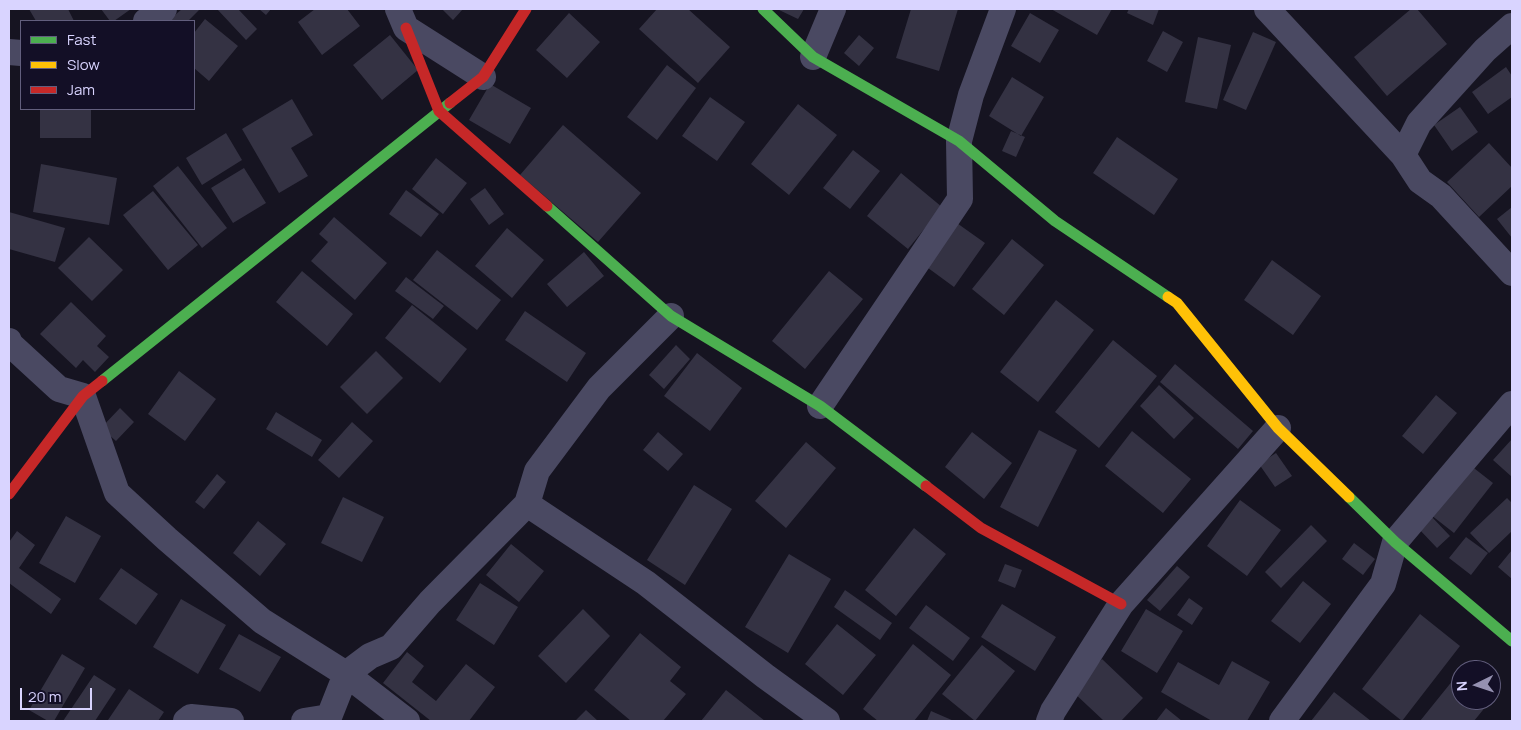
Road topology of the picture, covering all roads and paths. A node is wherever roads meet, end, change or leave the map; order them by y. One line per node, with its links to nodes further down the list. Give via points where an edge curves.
1 (164, 9): 8 (street)
2 (526, 9): 11 (street)
3 (763, 9): 10 (street)
4 (833, 9): 10 (street)
5 (1003, 9): 13 (street, via 971,95)
6 (1267, 9): 14 (street)
7 (402, 19): 11 (street); 12 (street)
8 (148, 20)
9 (1512, 26): 14 (street, via 1485,50 1419,123)
10 (813, 57): 13 (street)
11 (483, 77): 12 (street)
12 (439, 111): 16 (street); 18 (street)
13 (959, 141): 20 (street, via 960,199); 21 (street, via 1055,221 1176,304)
14 (1403, 155): 15 (street, via 1420,181 1440,196)
15 (1512, 273)
16 (671, 316): 20 (street); 23 (street, via 600,388 537,471)
17 (9, 341): 18 (street, via 59,389)
18 (83, 396): 22 (street); 27 (street, via 117,493 262,621)
19 (1512, 404): 24 (street)
20 (820, 406): 25 (street, via 981,528)
21 (1278, 428): 24 (street); 25 (street)
22 (9, 494)
23 (527, 504): 27 (street, via 430,602 391,647 370,656); 32 (street, via 646,583)
24 (1395, 542): 26 (street); 34 (street, via 1383,584)
25 (1121, 604): 33 (street)
26 (1512, 641)
27 (346, 674): 30 (street, via 328,716); 31 (street)
28 (186, 721): 29 (street, via 192,717)
29 (231, 721)
30 (304, 721)
31 (407, 721)
32 (827, 721)
33 (1049, 721)
34 (1282, 721)

